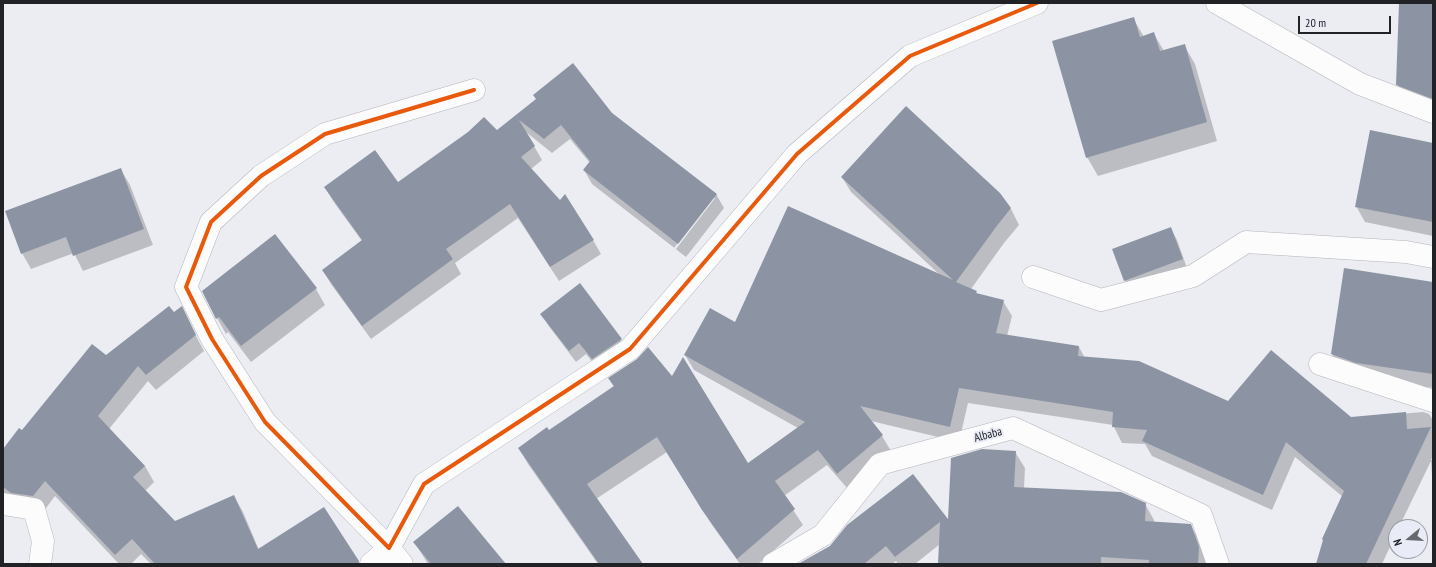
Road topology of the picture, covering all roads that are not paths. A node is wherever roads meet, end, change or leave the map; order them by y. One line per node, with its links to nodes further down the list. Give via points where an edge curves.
1 (1037, 3): 10 (street, via 910,56 797,154 630,349 424,484)
2 (1217, 3): 4 (street, via 1360,84)
3 (474, 90): 10 (street, via 325,134 261,176 211,222 186,287 212,339 266,422)
4 (1433, 112)
5 (1433, 256): 6 (street, via 1246,242 1193,276 1101,300)
6 (1032, 277)
7 (1320, 364): 8 (street)
8 (1433, 401)
9 (3, 504): 11 (street, via 34,509 43,541)
10 (396, 556): 12 (street)
11 (40, 564)
12 (371, 564)
13 (772, 564): 14 (street, Albaba, via 823,535 880,464 1013,428 1201,515)
14 (1218, 564)

